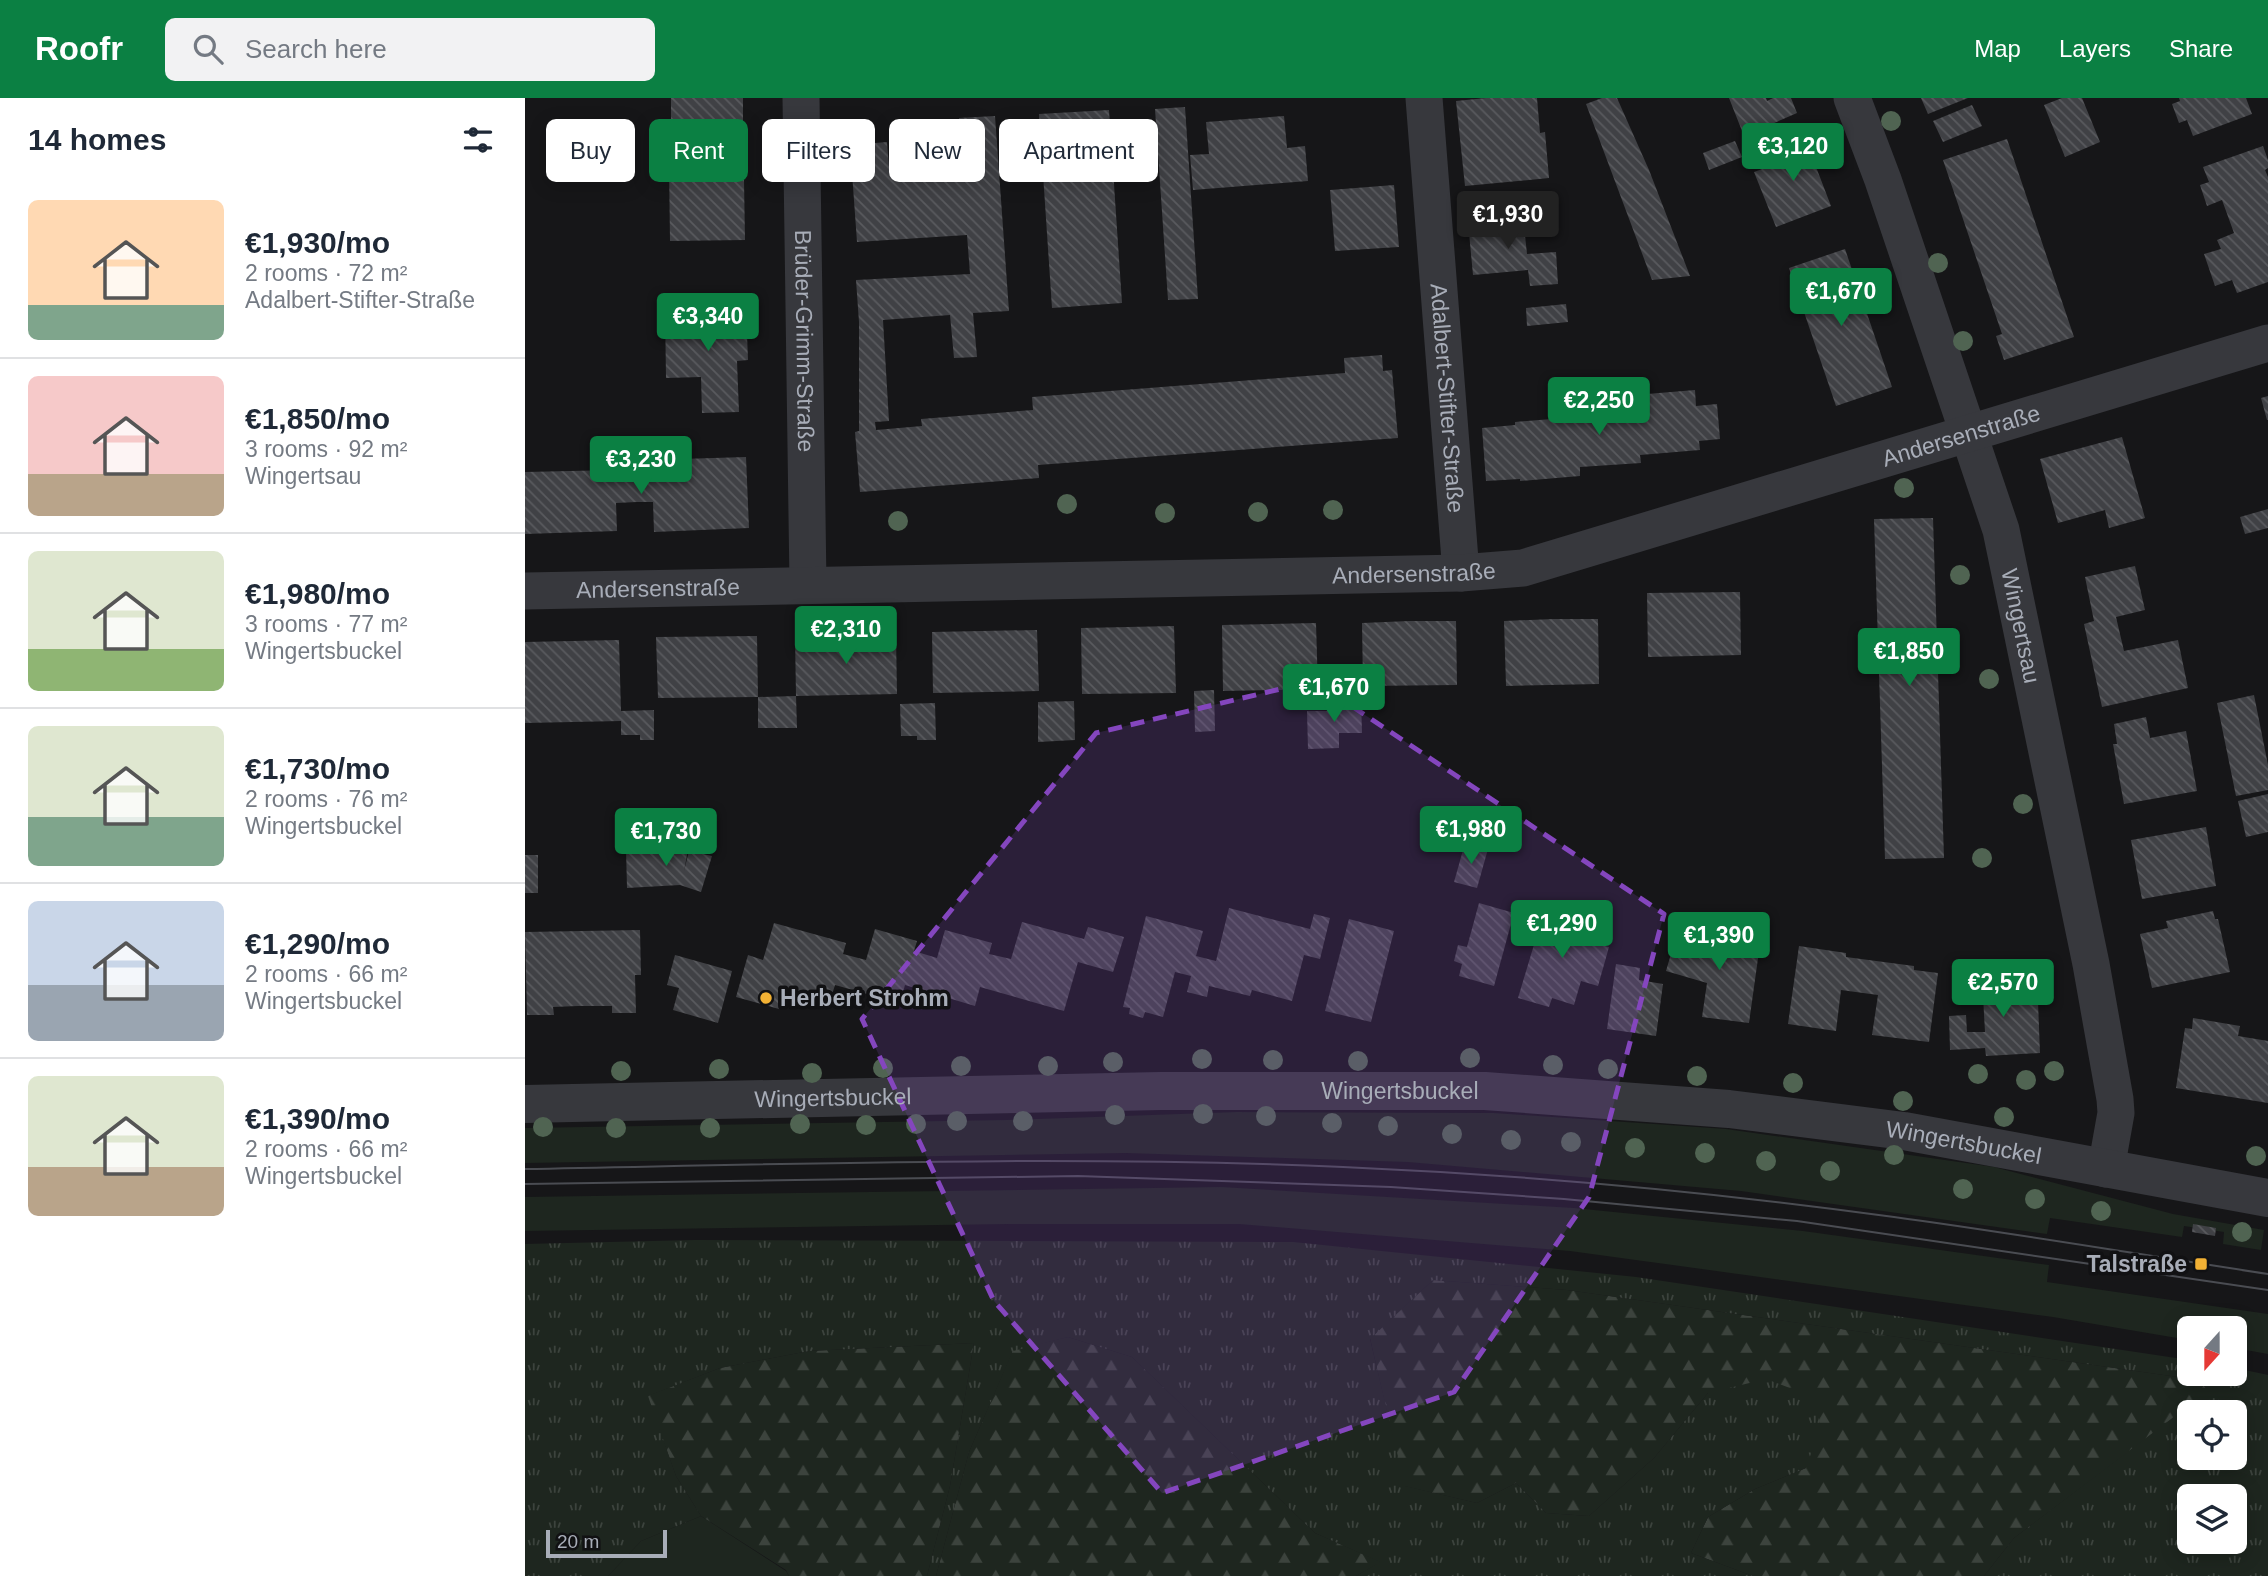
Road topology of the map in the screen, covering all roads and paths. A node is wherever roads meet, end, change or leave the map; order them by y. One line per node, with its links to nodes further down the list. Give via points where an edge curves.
1 (801, 98): 7 (street, Brüder-Grimm-Straße)
2 (1424, 98): 6 (street, Adalbert-Stifter-Straße)
3 (1852, 98): 5 (street, Wingertsau)
4 (2268, 342): 5 (street, Andersenstraße)
5 (1967, 435): 6 (street, Andersenstraße, via 1523,568); 10 (street, Wingertsau, via 2001,530 2091,964 2115,1099)
6 (1461, 573): 7 (street, Andersenstraße)
7 (808, 585): 8 (street, Andersenstraße)
8 (525, 590)
9 (525, 1104): 10 (street, Wingertsbuckel, via 1161,1091 1485,1091 1728,1109 1904,1131)
10 (2106, 1169): 11 (street, Wingertsbuckel)
11 (2268, 1198)

